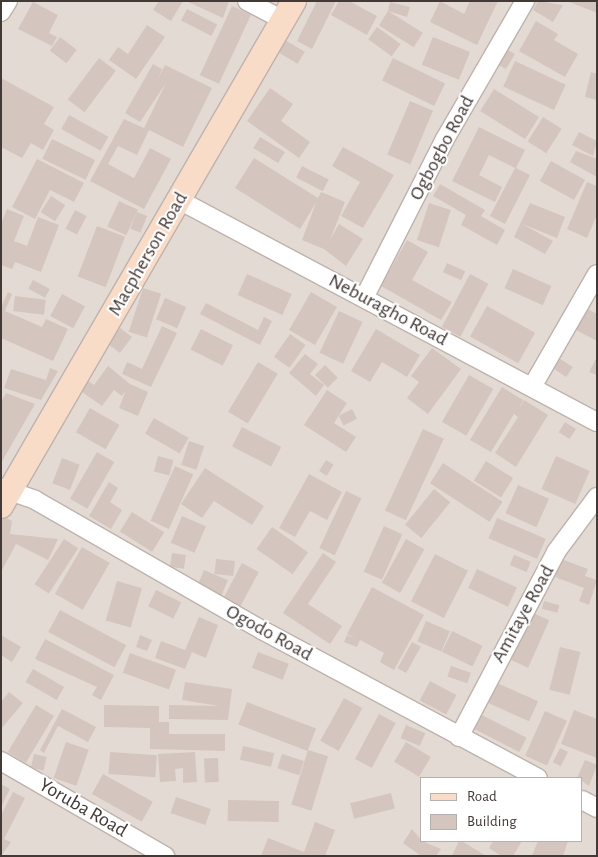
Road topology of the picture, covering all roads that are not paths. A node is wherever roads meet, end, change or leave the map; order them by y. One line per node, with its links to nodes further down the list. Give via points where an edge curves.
1 (8, 1): 5 (street)
2 (247, 1): 4 (street)
3 (525, 1): 8 (street, Ogbogbo Road, via 445,139)
4 (288, 10): 6 (street, Macpherson Road)
5 (1, 12)
6 (179, 200): 8 (street, Neburagho Road); 11 (street, Macpherson Road)
7 (597, 274): 9 (street)
8 (364, 298): 9 (street, Neburagho Road)
9 (532, 386): 10 (street, Neburagho Road)
10 (597, 422)
11 (4, 495): 13 (street, Ogodo Road, via 35,500)
12 (597, 496): 13 (street, Amitaye Road, via 556,552)
13 (459, 737): 15 (street, Ogodo Road)
14 (1, 761): 18 (street, Yoruba Road)
15 (536, 777)
16 (583, 801): 17 (street)
17 (597, 808)
18 (165, 856)

